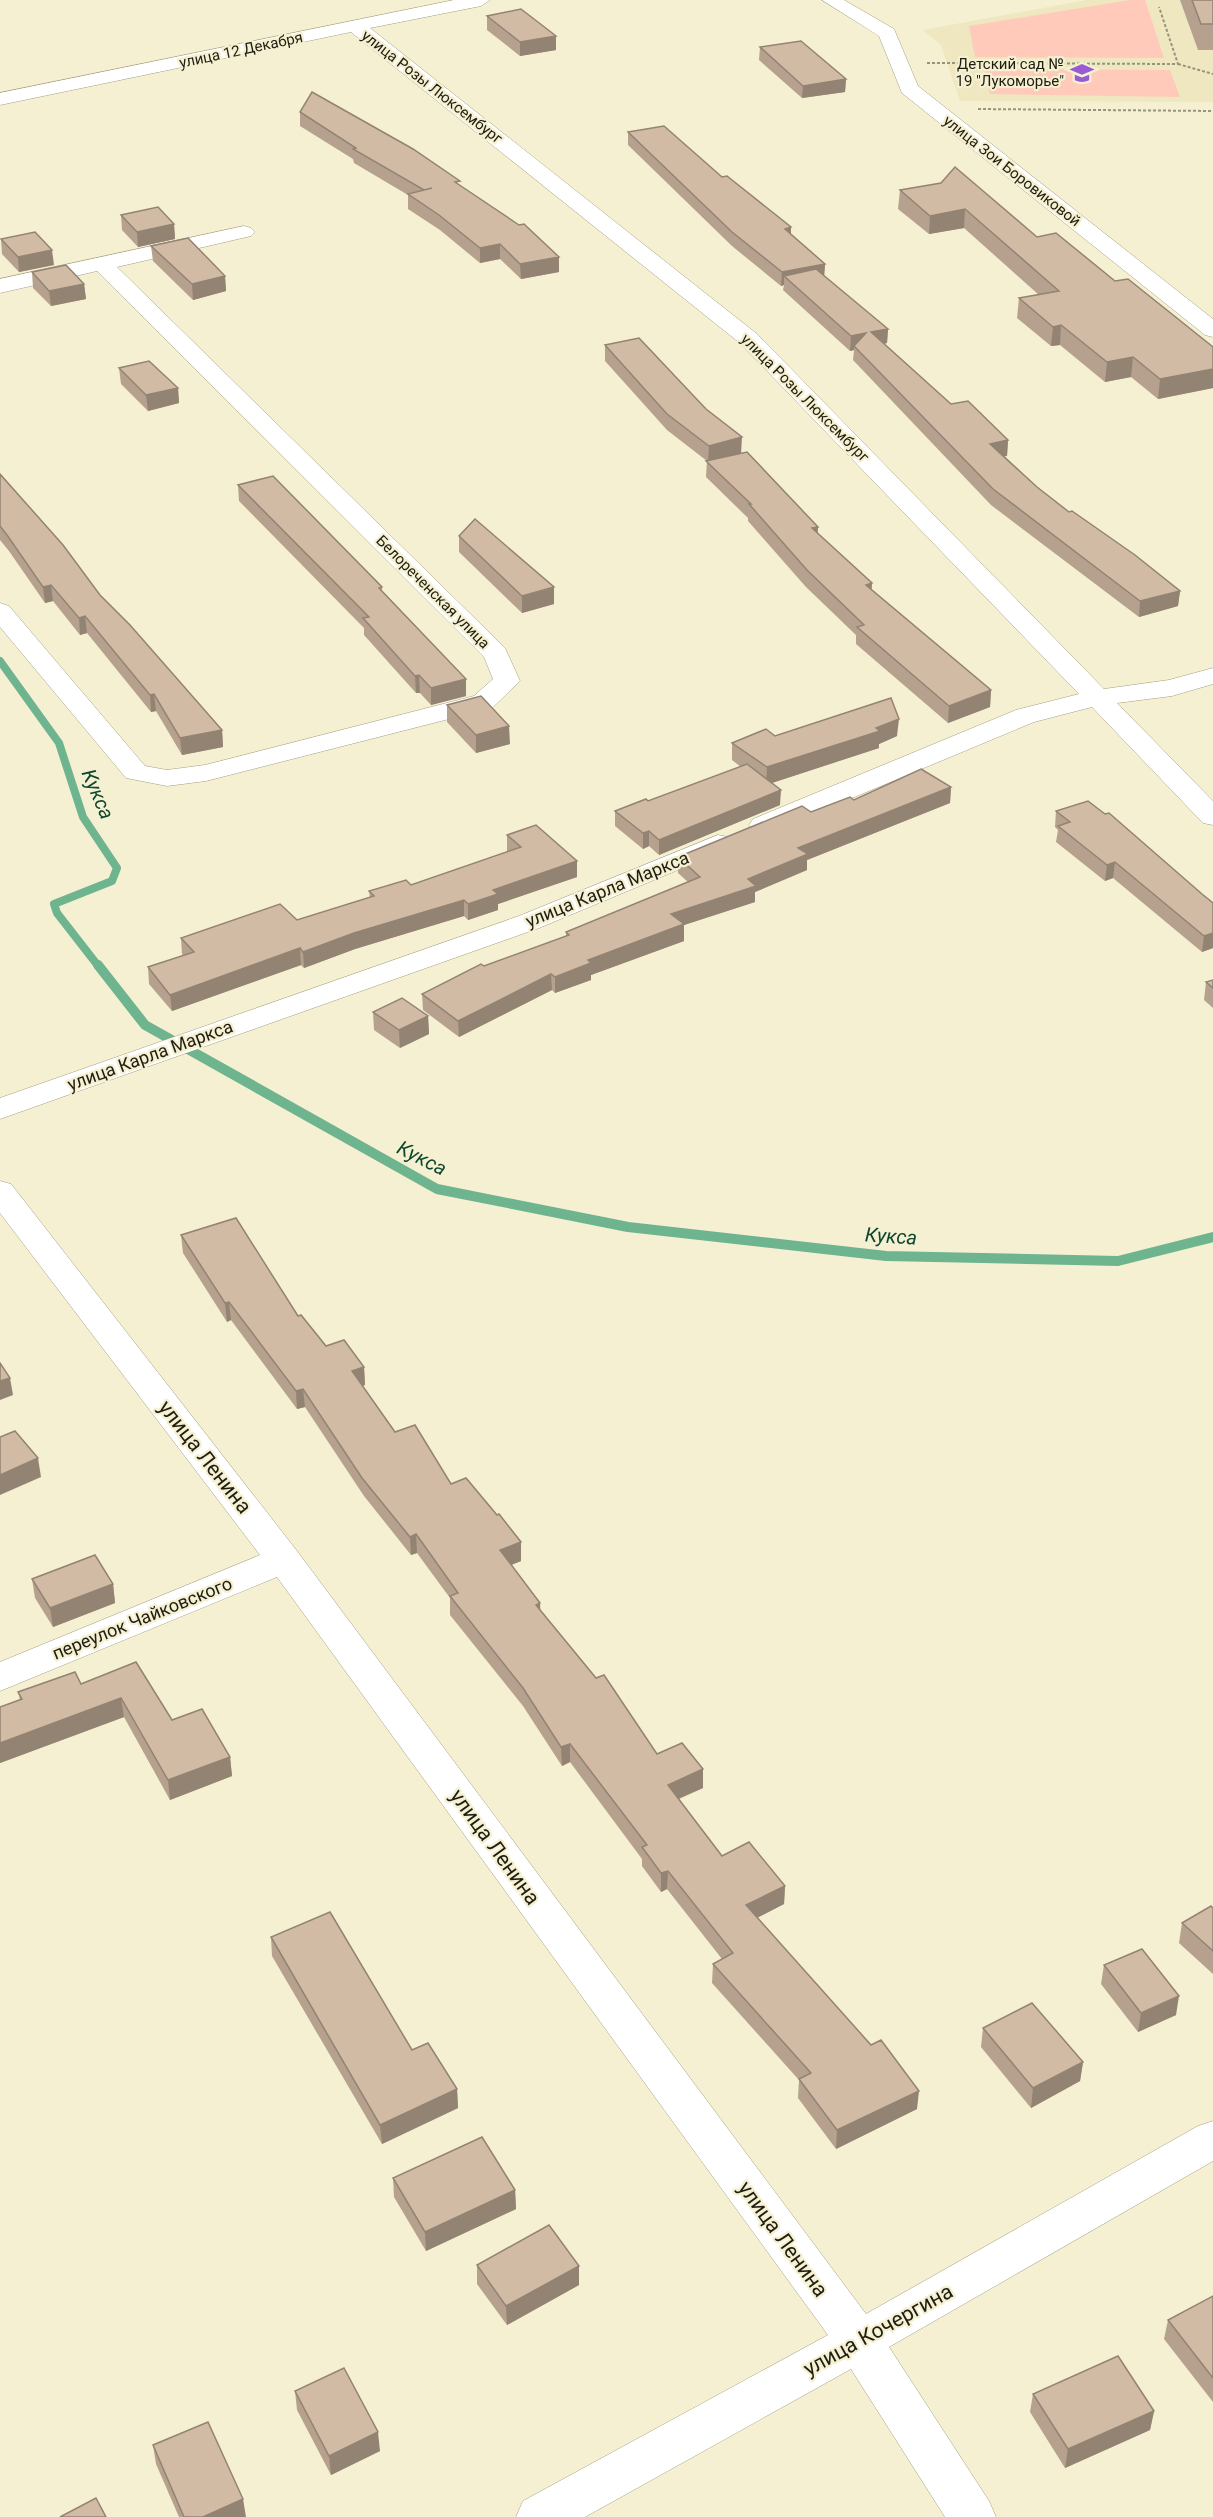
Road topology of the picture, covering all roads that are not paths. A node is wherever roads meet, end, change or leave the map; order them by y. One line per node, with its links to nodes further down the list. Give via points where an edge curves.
1 (481, 0): 3 (street, улица 12 Декабря)
2 (831, 0): 8 (street, улица Зои Боровиковой, via 887,33 909,89)
3 (355, 26): 4 (street, улица 12 Декабря); 11 (street, улица Розы Люксембург, via 749,339)
4 (0, 99)
5 (244, 232): 6 (street)
6 (102, 264): 7 (street); 9 (street, Белореченская улица, via 496,654 507,681 483,702 206,773 166,778 136,772)
7 (0, 286)
8 (1213, 330)
9 (0, 610)
10 (1213, 676): 11 (street, улица Карла Маркса, via 1172,688)
11 (1097, 698): 12 (street, улица Розы Люксембург); 13 (street, улица Карла Маркса, via 1026,716 529,922)
12 (1213, 817)
13 (0, 1109)
14 (0, 1191): 15 (street, улица Ленина)
15 (284, 1560): 16 (street, переулок Чайковского); 18 (street, улица Ленина)
16 (0, 1677)
17 (1213, 2139): 18 (street, улица Кочергина)
18 (859, 2341): 19 (street, улица Кочергина); 20 (street, улица Ленина)
19 (540, 2517)
20 (972, 2517)

